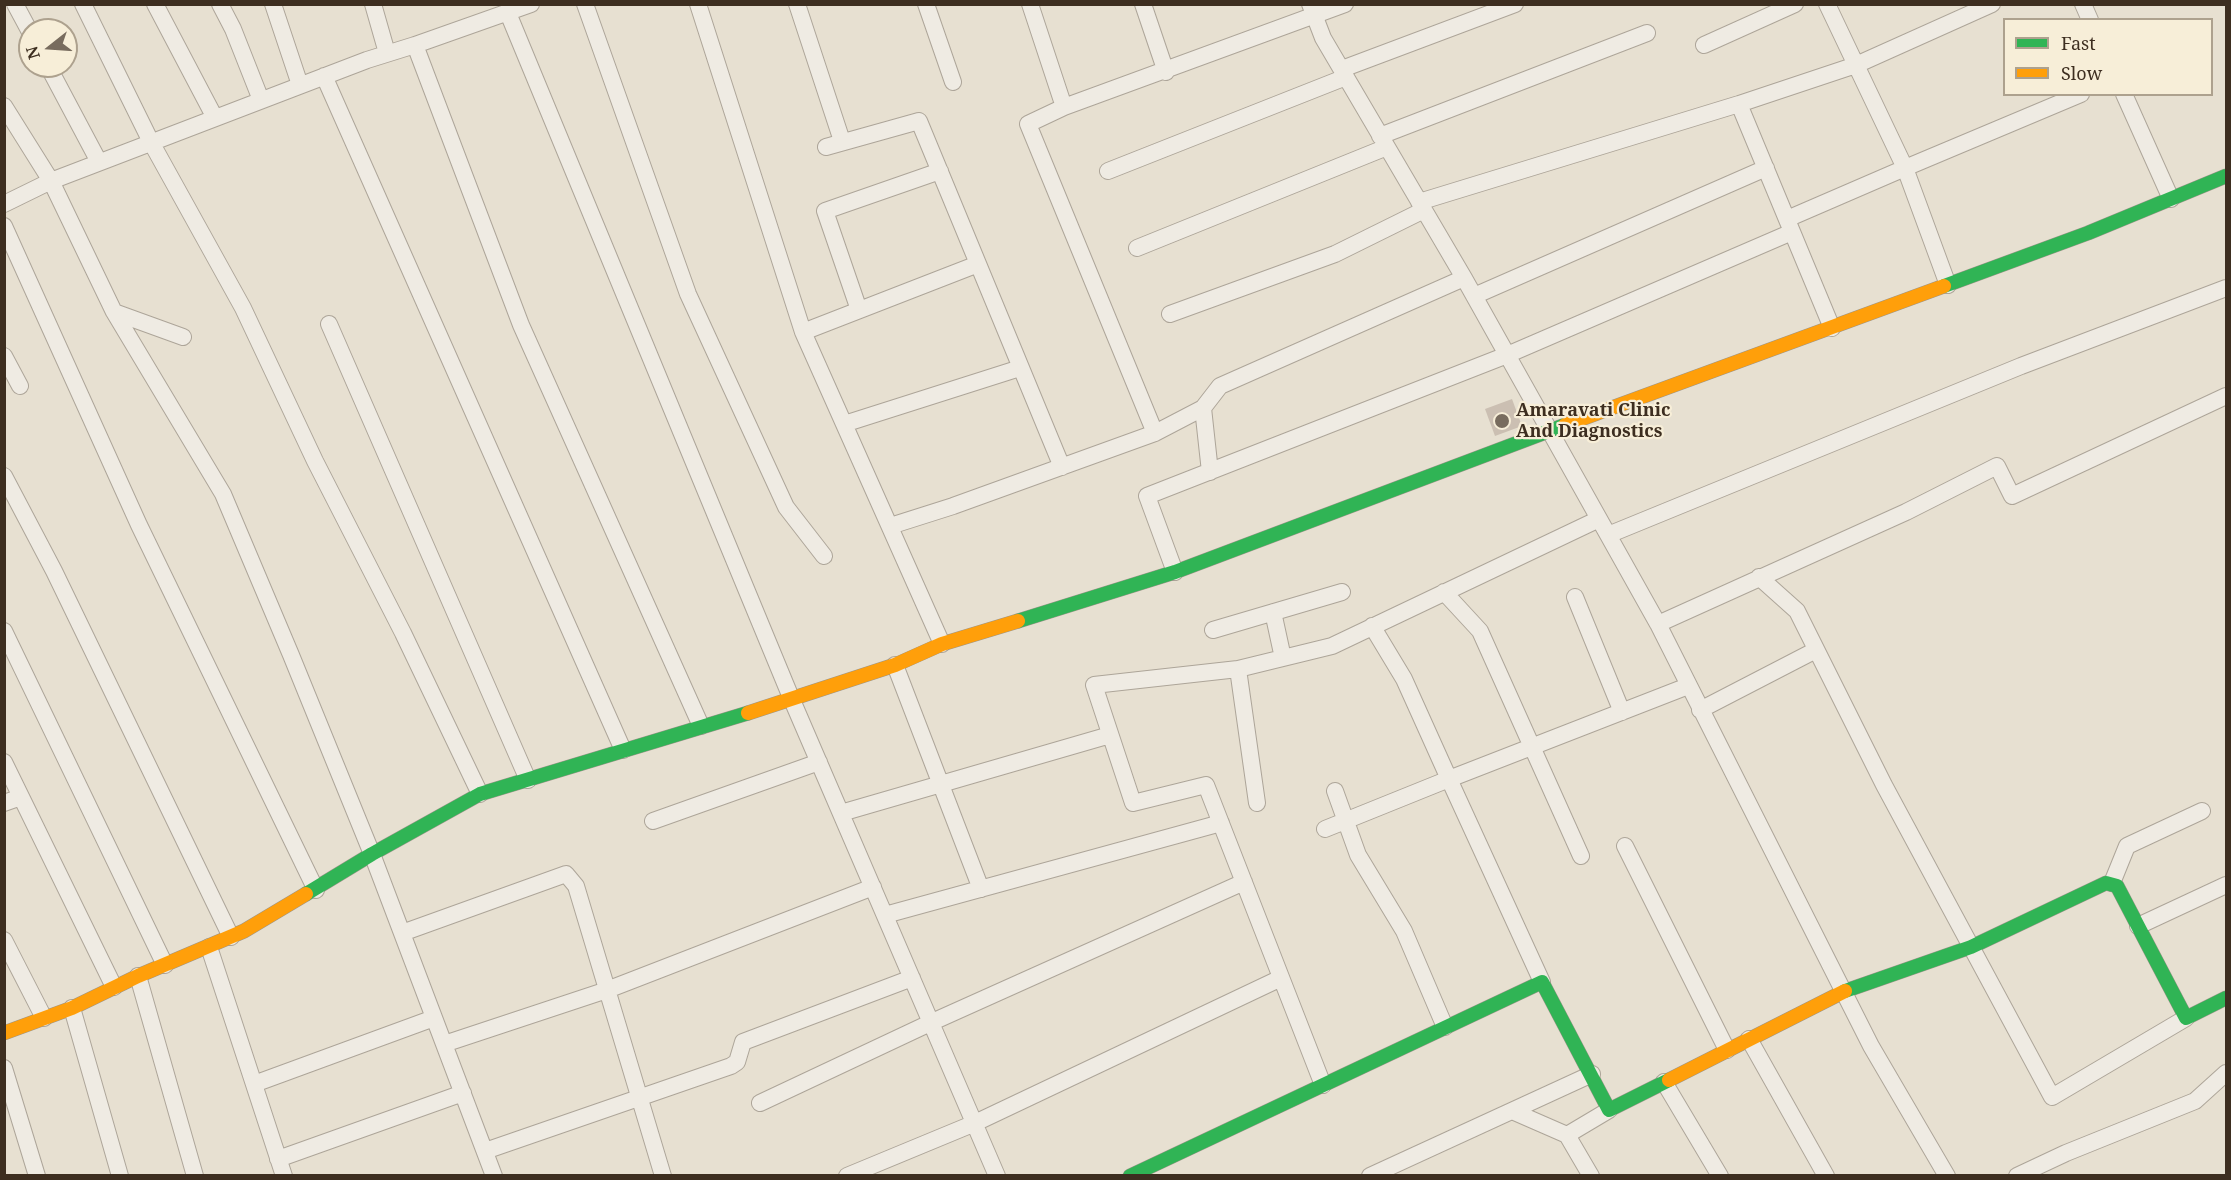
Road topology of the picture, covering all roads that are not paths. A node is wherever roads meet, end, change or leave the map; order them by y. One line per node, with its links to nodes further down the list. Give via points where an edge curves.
1 (15, 4): 22 (street)
2 (83, 4): 43 (street)
3 (155, 4): 41 (street)
4 (220, 4): 37 (street)
5 (273, 4): 34 (street)
6 (373, 4): 27 (street)
7 (531, 4): 21 (street)
8 (585, 4): 84 (street, via 688,294 786,507)
9 (698, 4): 67 (street)
10 (797, 4): 47 (street, via 834,144 919,121)
11 (926, 4): 33 (street)
12 (1030, 4): 40 (street)
13 (1143, 4): 29 (street)
14 (1345, 4): 20 (street)
15 (1515, 4): 30 (street)
16 (1795, 4): 26 (street)
17 (1827, 4): 28 (street)
18 (1992, 4): 28 (street)
19 (2083, 4): 23 (street)
20 (1312, 11): 29 (street); 30 (street)
21 (508, 13): 25 (street); 101 (street)
22 (22, 18)
23 (2089, 18)
24 (1647, 33): 42 (street)
25 (414, 45): 27 (street); 104 (street, via 521,325)
26 (1704, 45)
27 (387, 53): 31 (street)
28 (1856, 65): 38 (street); 46 (street)
29 (1166, 72): 40 (street)
30 (1344, 73): 42 (street); 48 (street)
31 (324, 76): 34 (street); 107 (street)
32 (54, 78): 44 (street)
33 (953, 82)
34 (300, 85): 37 (street)
35 (2076, 96): 46 (street)
36 (2125, 96): 51 (street)
37 (261, 100): 41 (street)
38 (1739, 104): 45 (street); 53 (street)
39 (4, 106): 50 (street)
40 (1064, 107): 77 (street, via 1028,124)
41 (214, 118): 43 (street)
42 (1383, 141): 53 (street); 56 (street)
43 (151, 142): 44 (street); 114 (street, via 243,309)
44 (99, 162): 50 (street)
45 (1766, 168): 55 (street); 61 (street)
46 (1905, 168): 55 (street); 59 (street)
47 (940, 171): 57 (street); 62 (street, via 825,211)
48 (1108, 171)
49 (2226, 176): 51 (street)
50 (51, 181): 52 (street); 63 (street)
51 (2171, 199): 59 (street)
52 (4, 204)
53 (1422, 206): 58 (street); 64 (street, via 1335,254)
54 (4, 226): 132 (street, via 139,525)
55 (1790, 226): 66 (street); 69 (street)
56 (1137, 248)
57 (978, 264): 62 (street); 71 (street)
58 (1464, 278): 61 (street); 74 (street, via 1220,386)
59 (1948, 285): 66 (street)
60 (2226, 288): 83 (street, via 2021,366)
61 (1474, 296): 69 (street)
62 (859, 310): 67 (street)
63 (114, 312): 68 (street); 125 (street, via 223,494)
64 (1170, 314)
65 (328, 324): 111 (street)
66 (1832, 328): 76 (street)
67 (803, 332): 75 (street)
68 (183, 337)
69 (1507, 355): 76 (street); 79 (street)
70 (4, 356): 72 (street)
71 (1020, 368): 75 (street); 78 (street)
72 (20, 386)
73 (2226, 396): 86 (street, via 2012,496 1997,466 1906,512)
74 (1203, 408): 77 (street); 79 (street)
75 (844, 424): 82 (street)
76 (1550, 431): 81 (street); 85 (street)
77 (1155, 433): 78 (street)
78 (1062, 467): 82 (street)
79 (1210, 472): 85 (street, via 1147,496)
80 (4, 476): 136 (street)
81 (1599, 519): 83 (street); 88 (street)
82 (890, 526): 95 (street)
83 (1608, 536): 91 (street)
84 (824, 556)
85 (1175, 572): 95 (street)
86 (1759, 577): 91 (street); 96 (street, via 1797,611)
87 (1342, 592): 90 (street)
88 (1444, 592): 92 (street); 106 (street, via 1479,631)
89 (1575, 597): 103 (street)
90 (1273, 612): 93 (street); 97 (street)
91 (1658, 624): 100 (street)
92 (1372, 626): 97 (street, via 1332,646); 110 (street, via 1404,680)
93 (1213, 630)
94 (4, 631): 140 (street)
95 (942, 644): 98 (street)
96 (1816, 650): 102 (street); 139 (street)
97 (1283, 658): 99 (street)
98 (896, 665): 101 (street); 112 (street)
99 (1238, 669): 105 (street, via 1094,685); 117 (street)
100 (1688, 686): 102 (street); 103 (street)
101 (792, 700): 104 (street); 109 (street)
102 (1700, 710): 147 (street)
103 (1622, 712): 106 (street)
104 (701, 726): 107 (street)
105 (1110, 735): 112 (street); 122 (street, via 1132,803 1206,785)
106 (1531, 747): 110 (street); 126 (street)
107 (622, 750): 111 (street)
108 (4, 762): 115 (street)
109 (819, 762): 119 (street); 120 (street)
110 (1449, 779): 121 (street); 144 (street)
111 (528, 780): 114 (street)
112 (942, 784): 119 (street); 131 (street)
113 (1335, 791): 121 (street)
114 (480, 794): 125 (street)
115 (21, 797): 116 (street); 145 (street)
116 (4, 803)
117 (1257, 803)
118 (2202, 811): 128 (street, via 2127,846)
119 (841, 813): 130 (street)
120 (653, 821)
121 (1346, 821): 123 (street); 154 (street, via 1358,855 1404,931)
122 (1221, 823): 127 (street); 131 (street)
123 (1325, 829)
124 (1624, 846): 158 (street)
125 (372, 854): 132 (street); 135 (street)
126 (1581, 856)
127 (1244, 882): 143 (street); 153 (street)
128 (2112, 883): 134 (street); 139 (street)
129 (2226, 885): 134 (street)
130 (873, 887): 133 (street); 146 (street)
131 (981, 889): 133 (street)
132 (316, 890): 136 (street)
133 (885, 915): 142 (street)
134 (2138, 927): 152 (street)
135 (402, 933): 146 (street, via 566,874 576,886); 151 (street)
136 (231, 937): 138 (street)
137 (4, 940): 150 (street)
138 (209, 946): 140 (street); 163 (street)
139 (1971, 947): 147 (street); 152 (street, via 2052,1096)
140 (165, 965): 141 (street)
141 (138, 976): 145 (street); 177 (street)
142 (912, 978): 153 (street); 166 (street, via 743,1042 734,1065)
143 (1281, 978): 164 (street); 170 (street)
144 (1542, 982): 154 (street); 161 (street)
145 (114, 987): 149 (street)
146 (607, 990): 157 (street); 166 (street)
147 (1845, 991): 156 (street); 187 (street, via 1871,1046)
148 (2226, 998): 152 (street)
149 (72, 1008): 150 (street); 176 (street)
150 (44, 1018): 155 (street)
151 (434, 1018): 157 (street); 163 (street)
152 (2186, 1018)
153 (930, 1023): 167 (street); 170 (street)
154 (1445, 1028): 164 (street)
155 (4, 1034)
156 (1749, 1039): 158 (street); 186 (street)
157 (444, 1044): 165 (street)
158 (1728, 1050): 162 (street)
159 (4, 1068): 175 (street)
160 (2226, 1073): 188 (street, via 2195,1101)
161 (1592, 1074): 168 (street); 169 (street)
162 (1664, 1082): 169 (street); 185 (street)
163 (254, 1084): 173 (street)
164 (1323, 1085): 182 (street)
165 (463, 1093): 172 (street); 173 (street)
166 (639, 1097): 172 (street); 179 (street)
167 (760, 1103)
168 (1512, 1110): 171 (street); 183 (street)
169 (1609, 1110): 171 (street)
170 (975, 1124): 180 (street); 181 (street)
171 (1567, 1135): 184 (street)
172 (485, 1151): 174 (street)
173 (278, 1159): 178 (street)
174 (491, 1175)
175 (37, 1176)
176 (120, 1176)
177 (195, 1176)
178 (284, 1176)
179 (663, 1176)
180 (848, 1176)
181 (997, 1176)
182 (1130, 1176)
183 (1370, 1176)
184 (1591, 1176)
185 (1720, 1176)
186 (1826, 1176)
187 (1947, 1176)
188 (2017, 1176)

